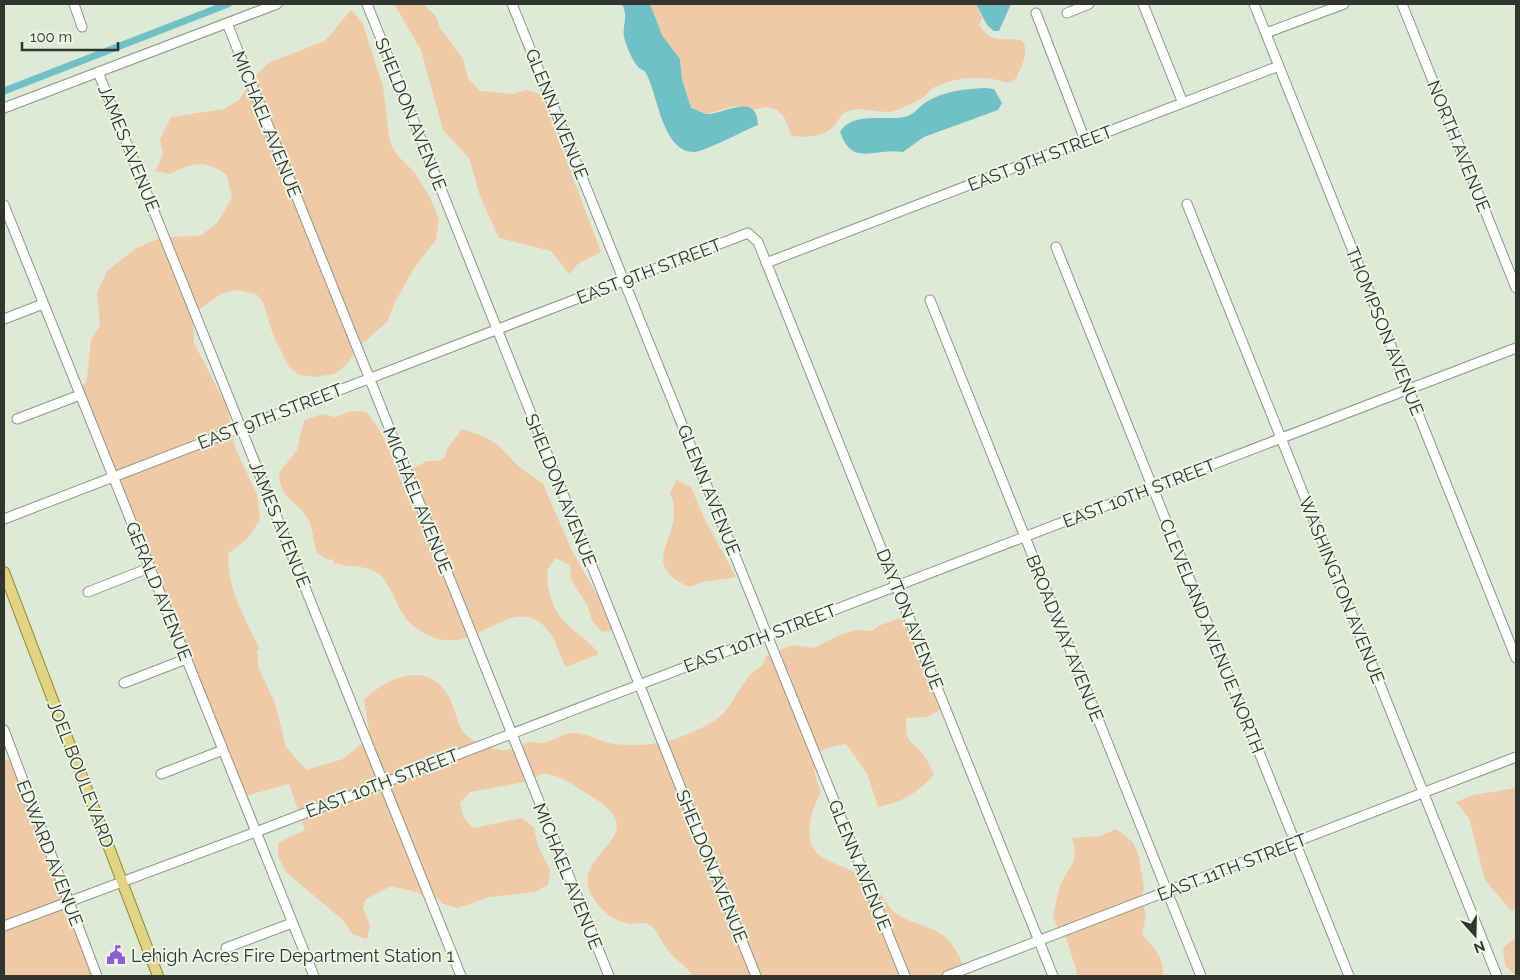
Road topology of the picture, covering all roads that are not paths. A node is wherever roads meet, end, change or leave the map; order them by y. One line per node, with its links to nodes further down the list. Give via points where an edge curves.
1 (74, 4): 13 (street)
2 (277, 4): 12 (street)
3 (367, 4): 29 (street, SHELDON AVENUE)
4 (512, 4): 24 (street, GLENN AVENUE)
5 (1089, 4): 11 (street)
6 (1143, 4): 17 (street)
7 (1254, 4): 14 (street, THOMPSON AVENUE)
8 (1344, 4): 14 (street)
9 (1402, 4): 25 (street, NORTH AVENUE)
10 (1036, 13): 19 (street)
11 (1067, 13)
12 (227, 23): 16 (street); 31 (street, MICHAEL AVENUE)
13 (82, 27)
14 (1266, 33): 15 (street, THOMPSON AVENUE)
15 (1279, 66): 17 (street, EAST 9TH STREET); 32 (street, THOMPSON AVENUE)
16 (98, 72): 18 (street); 35 (street, JAMES AVENUE)
17 (1183, 102): 19 (street, EAST 9TH STREET)
18 (4, 108)
19 (1085, 140): 23 (street, EAST 9TH STREET)
20 (1186, 204): 36 (street, WASHINGTON AVENUE)
21 (5, 211): 27 (street, GERALD AVENUE)
22 (1056, 247): 38 (street, CLEVELAND AVENUE NORTH)
23 (766, 263): 24 (street, EAST 9TH STREET, via 758,242 748,234); 43 (street, DAYTON AVENUE)
24 (625, 280): 29 (street, EAST 9TH STREET); 45 (street, GLENN AVENUE)
25 (1516, 288)
26 (930, 300): 40 (street, BROADWAY AVENUE)
27 (43, 304): 28 (street); 33 (street, GERALD AVENUE)
28 (4, 319)
29 (497, 329): 31 (street, EAST 9TH STREET); 49 (street, SHELDON AVENUE)
30 (1516, 348): 32 (street, EAST 10TH STREET)
31 (369, 378): 35 (street, EAST 9TH STREET); 51 (street, MICHAEL AVENUE)
32 (1408, 389): 36 (street, EAST 10TH STREET); 46 (street, THOMPSON AVENUE)
33 (80, 395): 34 (street); 37 (street, GERALD AVENUE)
34 (17, 420)
35 (241, 427): 37 (street, EAST 9TH STREET); 55 (street, JAMES AVENUE)
36 (1280, 438): 38 (street, EAST 10TH STREET); 56 (street, WASHINGTON AVENUE)
37 (113, 476): 39 (street, EAST 9TH STREET); 41 (street, GERALD AVENUE)
38 (1152, 488): 40 (street, EAST 10TH STREET); 58 (street, CLEVELAND AVENUE NORTH)
39 (4, 519)
40 (1024, 537): 43 (street, EAST 10TH STREET); 60 (street, BROADWAY AVENUE)
41 (150, 568): 44 (street); 47 (street, GERALD AVENUE)
42 (4, 572): 59 (main road, JOEL BOULEVARD)
43 (896, 586): 45 (street, EAST 10TH STREET); 64 (street, DAYTON AVENUE)
44 (88, 592)
45 (768, 635): 49 (street, EAST 10TH STREET); 72 (street, GLENN AVENUE)
46 (1516, 658)
47 (186, 659): 48 (street); 52 (street, GERALD AVENUE)
48 (124, 683)
49 (639, 684): 51 (street, EAST 10TH STREET); 71 (street, SHELDON AVENUE)
50 (4, 730): 61 (street, EDWARD AVENUE)
51 (511, 734): 55 (street, EAST 10TH STREET); 70 (street, MICHAEL AVENUE)
52 (223, 750): 54 (street); 57 (street, GERALD AVENUE)
53 (1516, 757): 56 (street, EAST 11TH STREET)
54 (161, 774)
55 (384, 783): 57 (street, EAST 10TH STREET); 69 (street, JAMES AVENUE)
56 (1423, 793): 58 (street, EAST 11TH STREET); 77 (street, WASHINGTON AVENUE)
57 (256, 832): 59 (street, EAST 10TH STREET); 62 (street, GERALD AVENUE)
58 (1295, 842): 60 (street, EAST 11TH STREET); 76 (street, CLEVELAND AVENUE NORTH)
59 (122, 883): 61 (street, EAST 10TH STREET); 67 (main road, JOEL BOULEVARD)
60 (1167, 892): 64 (street, EAST 11TH STREET); 75 (street, BROADWAY AVENUE)
61 (69, 902): 63 (street, EAST 10TH STREET); 66 (street, EDWARD AVENUE)
62 (292, 923): 65 (street); 68 (street, GERALD AVENUE)
63 (4, 926)
64 (1039, 941): 73 (street, EAST 11TH STREET); 74 (street, DAYTON AVENUE)
65 (226, 948)
66 (97, 976)
67 (158, 976)
68 (314, 976)
69 (461, 976)
70 (609, 976)
71 (756, 976)
72 (905, 976)
73 (947, 976)
74 (1053, 976)
75 (1201, 976)
76 (1349, 976)
77 (1497, 976)

